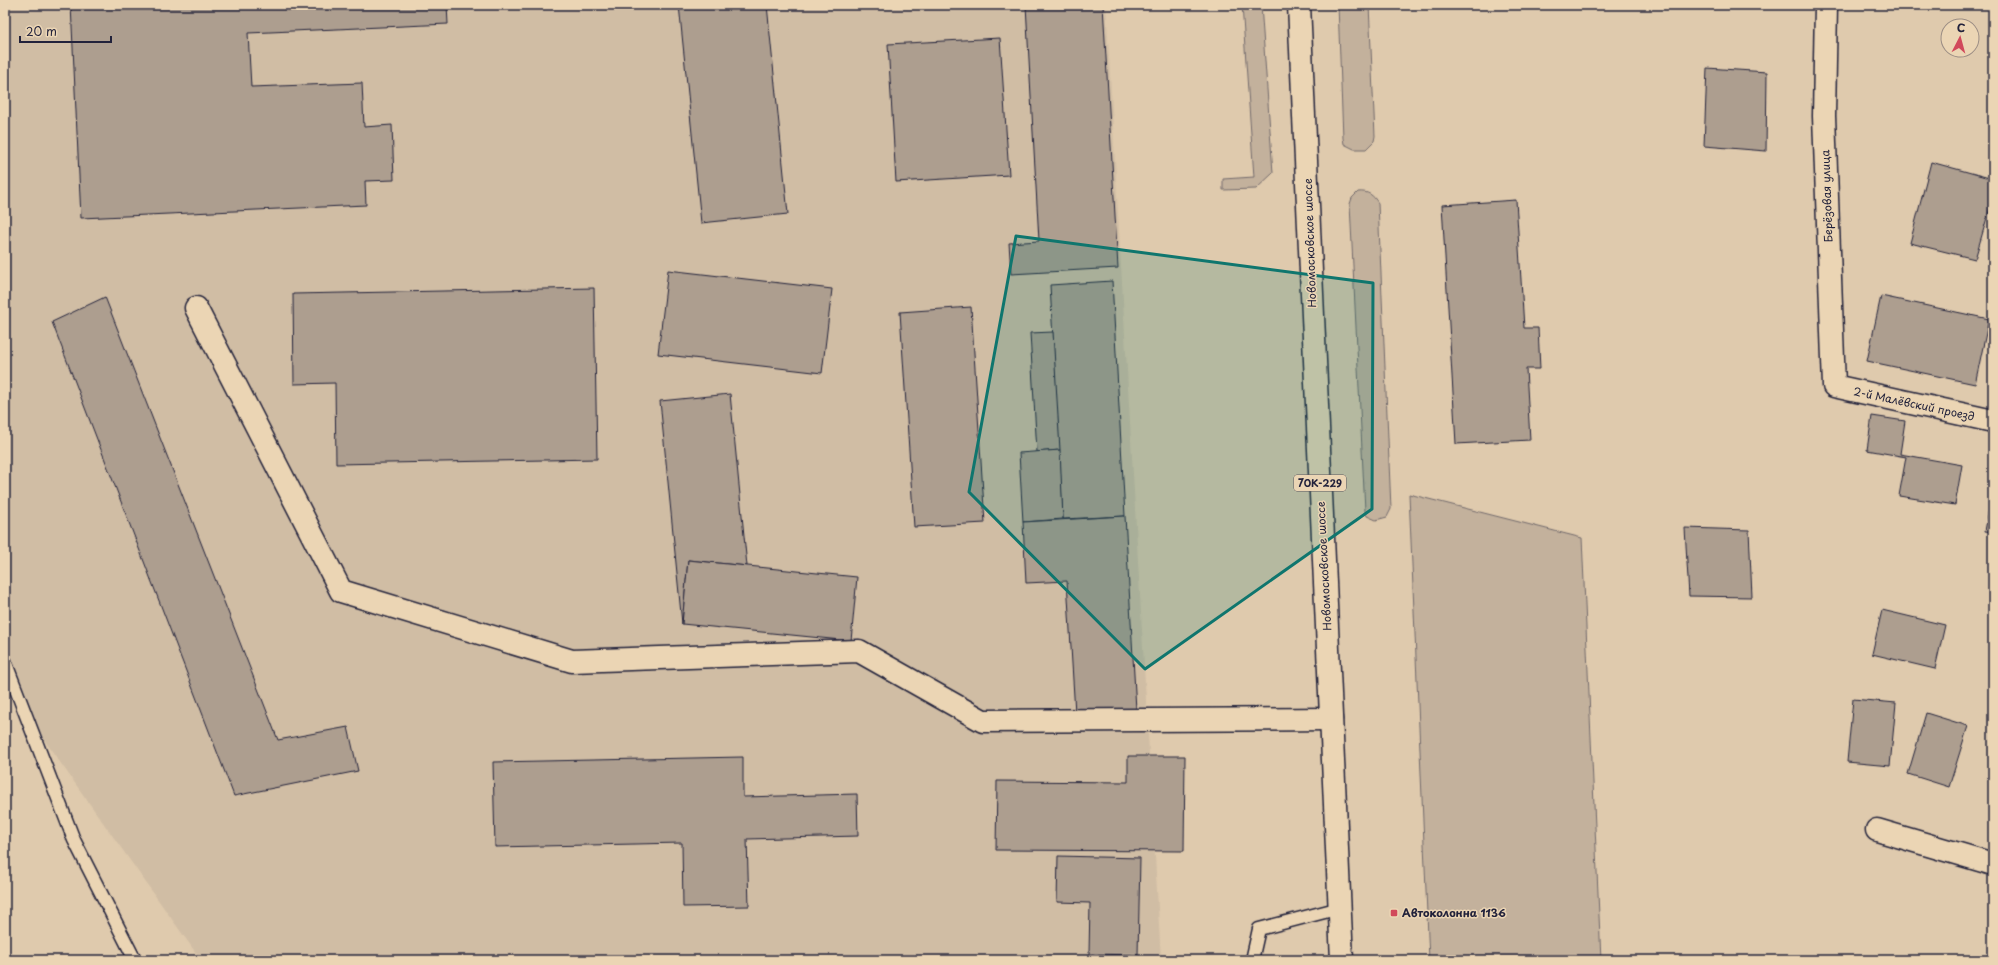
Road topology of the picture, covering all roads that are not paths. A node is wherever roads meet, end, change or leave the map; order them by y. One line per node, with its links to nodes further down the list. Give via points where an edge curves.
1 (1299, 5): 7 (street, Новомосковское шоссе / 70К-229)
2 (1826, 5): 4 (street, Берёзовая улица, via 1824,116)
3 (196, 308): 7 (street, via 341,591 572,661 859,651 983,720)
4 (1834, 386): 5 (street, 2-й Малёвский проезд)
5 (1993, 421)
6 (5, 661): 11 (lane, via 74,840)
7 (1331, 719): 10 (street, Новомосковское шоссе / 70К-229)
8 (1876, 830): 9 (street)
9 (1993, 864)
10 (1340, 908): 12 (lane, via 1259,929); 13 (street, Новомосковское шоссе / 70К-229)
11 (135, 960)
12 (1252, 960)
13 (1342, 960)

